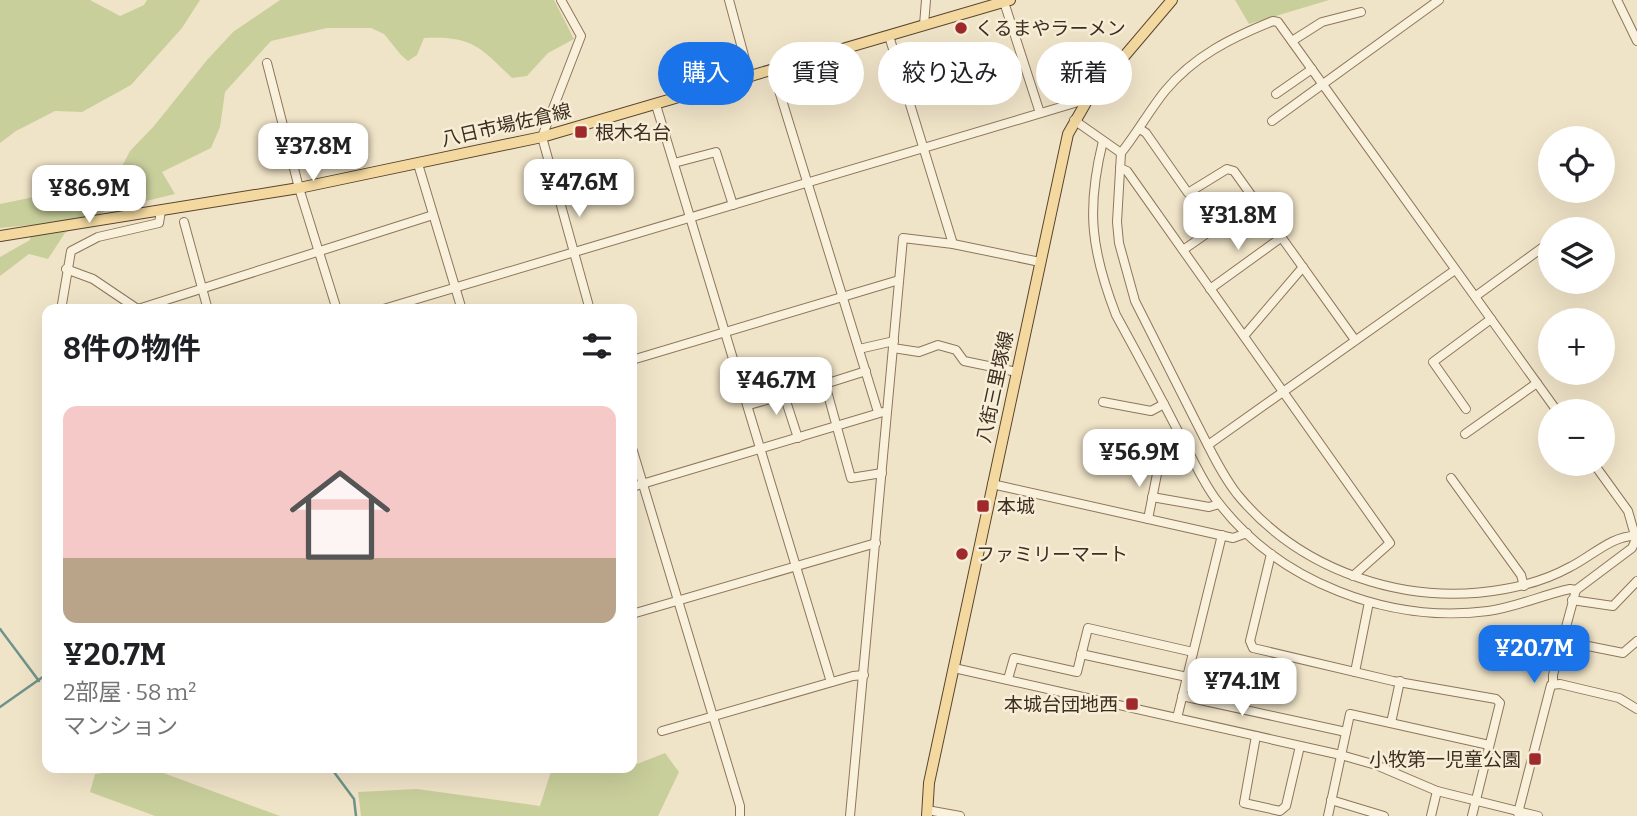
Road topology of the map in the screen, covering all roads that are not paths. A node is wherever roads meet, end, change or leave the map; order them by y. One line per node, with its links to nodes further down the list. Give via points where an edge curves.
1 (561, 0): 28 (street, via 581,36)
2 (729, 0): 13 (street)
3 (926, 0): 9 (street)
4 (1172, 0): 15 (main road, 八街三里塚線)
5 (1439, 0): 18 (street)
6 (1617, 0): 12 (street)
7 (1007, 1): 9 (main road, 八日市場佐倉線); 24 (street)
8 (1361, 12): 11 (street, via 1322,22)
9 (924, 25): 10 (main road, 八日市場佐倉線)
10 (889, 36): 14 (main road, 八日市場佐倉線); 30 (street)
11 (1292, 41): 17 (street); 27 (street, via 1273,21 1212,49 1166,90)
12 (1637, 41)
13 (740, 42)
14 (864, 44)
15 (1132, 47)
16 (267, 63): 36 (street)
17 (1312, 69): 18 (street); 19 (street)
18 (1323, 84): 26 (street); 53 (street)
19 (1276, 94)
20 (656, 105): 28 (main road, 八日市場佐倉線); 32 (street)
21 (783, 105): 35 (street)
22 (1068, 105): 24 (street)
23 (1084, 105): 25 (main road, 八街三里塚線)
24 (1041, 113): 30 (street)
25 (1074, 120): 29 (street); 50 (main road, 八街三里塚線)
26 (1272, 121)
27 (1140, 130): 31 (street); 37 (street, via 1188,193 1231,169)
28 (542, 136): 33 (main road, 八日市場佐倉線); 49 (street)
29 (1103, 141): 31 (street); 81 (street, via 1091,219 1102,277 1116,315)
30 (923, 148): 35 (street); 45 (street)
31 (1121, 153): 34 (street)
32 (674, 163): 38 (street, via 716,152); 41 (street)
33 (418, 164): 36 (main road, 八日市場佐倉線); 40 (street)
34 (1120, 169): 46 (street, via 1127,171); 88 (street, via 1117,222 1135,301)
35 (807, 183): 38 (street); 58 (street)
36 (299, 188): 39 (main road, 八日市場佐倉線); 47 (street)
37 (1255, 200): 44 (street); 46 (street)
38 (733, 205): 41 (street)
39 (161, 211): 43 (main road, 八日市場佐倉線); 52 (street, via 159,223 98,237 74,248)
40 (433, 215): 47 (street); 56 (street)
41 (691, 217): 49 (street); 69 (street)
42 (184, 222): 55 (street)
43 (0, 236)
44 (1282, 237): 51 (street); 57 (street)
45 (953, 244): 50 (street); 54 (street, via 903,238)
46 (1182, 250): 57 (street)
47 (319, 251): 55 (street); 64 (street)
48 (1538, 251): 59 (street)
49 (573, 252): 56 (street); 67 (street)
50 (1040, 262): 76 (main road, 八街三里塚線)
51 (1303, 267): 70 (street); 71 (street)
52 (66, 269): 60 (street); 61 (street, via 93,279)
53 (1455, 270): 59 (street); 71 (street)
54 (899, 280): 58 (street); 72 (street)
55 (202, 288): 62 (street); 63 (street)
56 (455, 288): 65 (street); 66 (street)
57 (1210, 289): 70 (street)
58 (842, 296): 69 (street); 73 (street)
59 (1476, 296): 68 (street)
60 (62, 304)
61 (131, 304)
62 (154, 304)
63 (206, 304)
64 (335, 304)
65 (400, 304)
66 (460, 304)
67 (588, 304)
68 (1491, 318): 77 (street); 83 (street, via 1433,362)
69 (726, 331): 74 (street); 82 (street)
70 (1244, 336): 78 (street)
71 (1355, 340): 78 (street)
72 (894, 345): 73 (street); 76 (street, via 919,352 938,345 956,350 964,361); 84 (street)
73 (859, 349): 75 (street)
74 (637, 358)
75 (866, 371): 84 (street); 85 (street, via 825,384)
76 (1017, 372): 96 (main road, 八街三里塚線)
77 (1537, 383): 79 (street); 86 (street)
78 (1283, 393): 88 (street); 107 (street, via 1390,543)
79 (1548, 399)
80 (1103, 402): 81 (street, via 1151,411)
81 (1164, 404): 99 (street)
82 (749, 405): 87 (street, via 784,395); 89 (street)
83 (1466, 409)
84 (882, 412): 85 (street); 92 (street)
85 (835, 426): 87 (street); 92 (street, via 851,478)
86 (1465, 434)
87 (798, 438): 89 (street)
88 (1208, 445): 107 (street, via 1237,494 1269,525 1304,552)
89 (762, 449): 95 (street); 106 (street)
90 (637, 464): 95 (street)
91 (1159, 464): 98 (street)
92 (881, 473): 104 (street)
93 (1603, 476): 103 (street, via 1628,511)
94 (1451, 478): 109 (street, via 1521,575)
95 (643, 484): 97 (street); 111 (street)
96 (992, 484): 100 (street); 119 (main road, 八街三里塚線)
97 (637, 486)
98 (1152, 497): 99 (street, via 1209,507); 100 (street)
99 (1219, 504): 101 (street)
100 (1147, 519): 102 (street)
101 (1247, 533): 102 (street, via 1236,538); 105 (street)
102 (1222, 535): 117 (street)
103 (1636, 536): 109 (street, via 1618,537 1568,568); 110 (street, via 1632,548)
104 (876, 543): 106 (street); 121 (street)
105 (1271, 554): 113 (street, via 1316,582); 120 (street, via 1251,646)
106 (796, 566): 111 (street); 125 (street)
107 (1353, 576): 109 (street, via 1394,588 1443,594)
108 (1637, 581): 112 (street, via 1614,606)
109 (1524, 586)
110 (1576, 590): 112 (street); 113 (street, via 1503,609 1465,613 1428,612)
111 (677, 600): 114 (street); 129 (street)
112 (1572, 600): 115 (street)
113 (1369, 601): 120 (street)
114 (637, 612)
115 (1563, 641): 116 (street, via 1623,653); 126 (street)
116 (1637, 641)
117 (1193, 652): 118 (street, via 1088,628); 122 (street)
118 (1081, 654): 122 (street); 123 (street, via 1077,672 1014,658)
119 (954, 668): 123 (street); 141 (main road, 八街三里塚線, via 929,783)
120 (1355, 671): 124 (street)
121 (864, 675): 125 (street); 144 (street)
122 (1187, 677): 127 (street)
123 (1008, 679): 130 (street)
124 (1400, 681): 131 (street); 135 (street, via 1496,699 1501,706)
125 (831, 682): 129 (street)
126 (1553, 684): 128 (street); 142 (street, via 1547,690)
127 (1182, 696): 130 (street); 133 (street)
128 (1635, 704)
129 (713, 717): 132 (street); 143 (street)
130 (1177, 718): 134 (street)
131 (1391, 723): 133 (street, via 1350,714); 135 (street)
132 (662, 731)
133 (1346, 732): 137 (street)
134 (1256, 736): 136 (street); 136 (street, via 1244,803 1280,811 1286,806)
135 (1489, 745): 140 (street)
136 (1300, 746): 137 (street)
137 (1341, 755): 138 (street); 139 (street)
138 (1437, 791): 140 (street); 148 (street)
139 (1331, 800): 146 (street); 147 (street)
140 (1476, 801): 142 (street); 149 (street)
141 (927, 813): 145 (street)
142 (1518, 813): 150 (street)
143 (740, 816)
144 (850, 816)
145 (960, 816)
146 (1328, 816)
147 (1384, 816)
148 (1431, 816)
149 (1472, 816)
150 (1538, 816)

